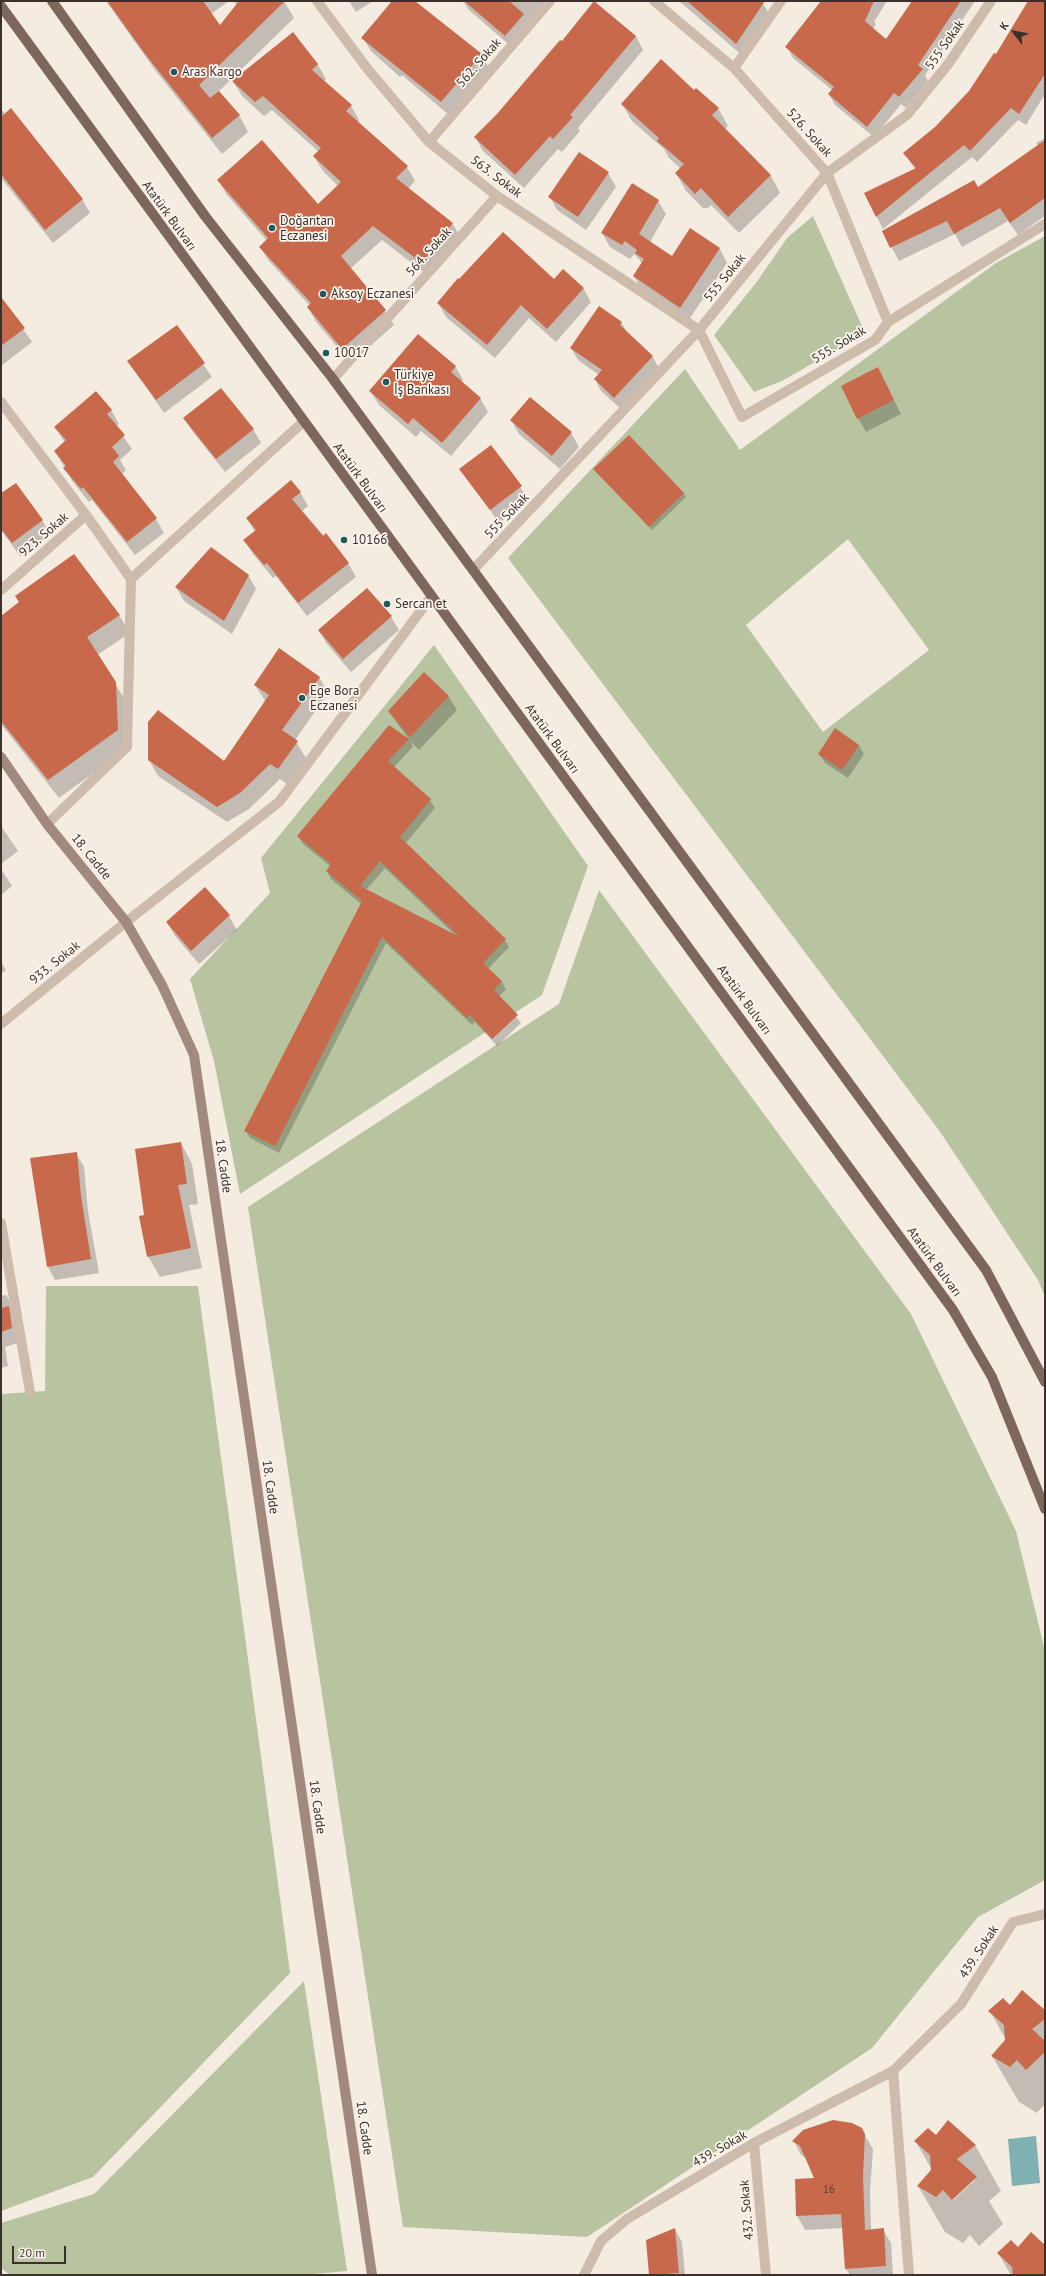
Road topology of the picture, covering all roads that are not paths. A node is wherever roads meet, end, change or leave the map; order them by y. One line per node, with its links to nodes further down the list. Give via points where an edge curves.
1 (52, 1): 15 (main road, via 205,216)
2 (317, 1): 9 (street, 563. Sokak, via 366,67)
3 (550, 1): 9 (street, 562. Sokak)
4 (654, 1): 8 (street, 526. Sokak)
5 (781, 1): 8 (street)
6 (991, 1): 10 (street, 555 Sokak, via 949,63 908,115)
7 (1, 6): 17 (main road, Atatürk Bulvarı)
8 (734, 68): 10 (street, 526. Sokak)
9 (429, 142): 11 (street, 563. Sokak)
10 (827, 173): 13 (street, 526. Sokak); 14 (street, 555 Sokak)
11 (497, 196): 14 (street, 563. Sokak); 15 (street, 564. Sokak)
12 (1045, 224): 13 (street, 555. Sokak)
13 (888, 322): 14 (street, 555. Sokak, via 875,340 742,417)
14 (699, 330): 19 (street, 555 Sokak)
15 (333, 378): 19 (main road)
16 (1, 402): 18 (street)
17 (303, 422): 20 (street); 22 (main road, Atatürk Bulvarı)
18 (86, 515): 20 (street); 21 (street, 923. Sokak)
19 (473, 570): 28 (main road, via 986,1270)
20 (130, 579): 24 (street, via 127,746)
21 (1, 590)
22 (431, 597): 25 (street, 933. Sokak, via 279,802); 30 (main road, Atatürk Bulvarı, via 953,1310 992,1377)
23 (1, 757): 24 (street, 18. Cadde)
24 (47, 824): 25 (street, 18. Cadde)
25 (126, 922): 26 (street, 933. Sokak); 34 (street, 18. Cadde, via 162,985 194,1055)
26 (1, 1024)
27 (1, 1223): 29 (street)
28 (1045, 1382)
29 (30, 1392)
30 (1045, 1509)
31 (1045, 1914): 32 (street, 439. Sokak, via 1013,1922 961,2004)
32 (893, 2071): 33 (street, 439. Sokak); 37 (street)
33 (754, 2143): 35 (street, 439. Sokak, via 627,2219 600,2242); 36 (street, 432. Sokak)
34 (372, 2275)
35 (584, 2275)
36 (766, 2275)
37 (909, 2275)

